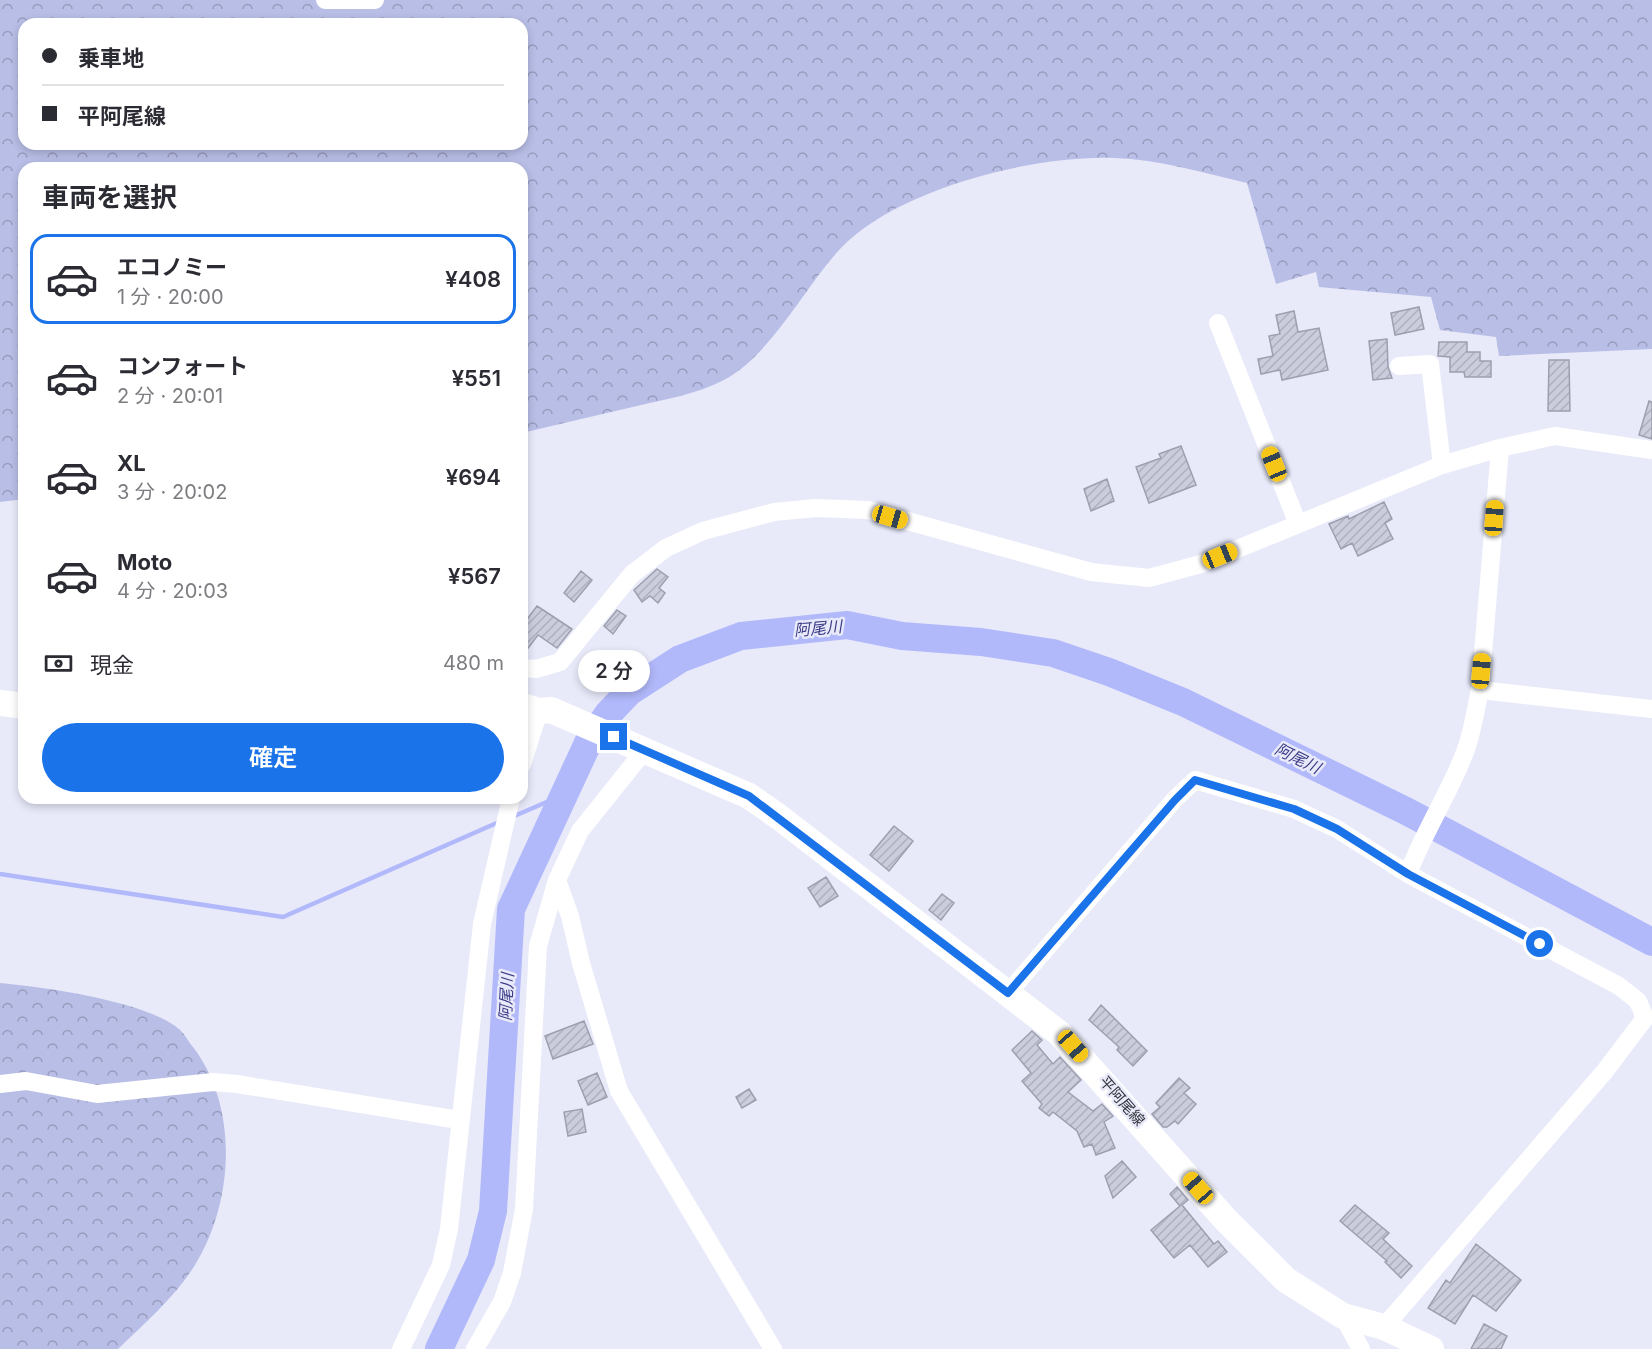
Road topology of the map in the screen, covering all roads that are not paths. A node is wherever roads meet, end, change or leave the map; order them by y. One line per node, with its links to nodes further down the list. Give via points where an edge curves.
1 (325, 0): 2 (street)
2 (375, 0)
3 (1218, 323): 8 (street)
4 (1399, 366): 7 (street, via 1430,364)
5 (1500, 448): 6 (street, via 1555,436); 7 (street); 10 (street)
6 (1652, 450)
7 (1442, 465): 8 (street)
8 (1298, 524): 9 (street, via 1201,564 1149,578 1091,572 868,510 816,508 774,512 704,531 666,548 632,574 560,662)
9 (528, 668)
10 (1480, 690): 14 (street); 18 (street, via 1464,756)
11 (0, 703): 12 (main road)
12 (18, 705)
13 (537, 709): 15 (street); 16 (main road, 平阿尾線)
14 (1652, 709)
15 (528, 742)
16 (639, 748): 19 (street, via 580,831); 20 (main road, 平阿尾線, via 749,796)
17 (510, 804): 22 (street, via 482,924)
18 (1408, 874): 20 (street, via 1337,829 1294,809 1195,780); 24 (street, via 1619,986 1638,1001 1645,1018 1605,1071)
19 (557, 880): 26 (street, via 538,946 524,1209 509,1282); 27 (street, via 619,1090)
20 (1008, 993): 23 (main road, 平阿尾線, via 1073,1046 1225,1219 1286,1281)
21 (0, 1084): 22 (street, via 26,1082 97,1094 213,1082)
22 (459, 1120): 25 (street, via 449,1229 441,1265)
23 (1343, 1316): 24 (main road, 平阿尾線); 28 (street)
24 (1384, 1327): 29 (main road, 平阿尾線)
25 (401, 1349)
26 (475, 1349)
27 (773, 1349)
28 (1361, 1349)
29 (1431, 1349)

